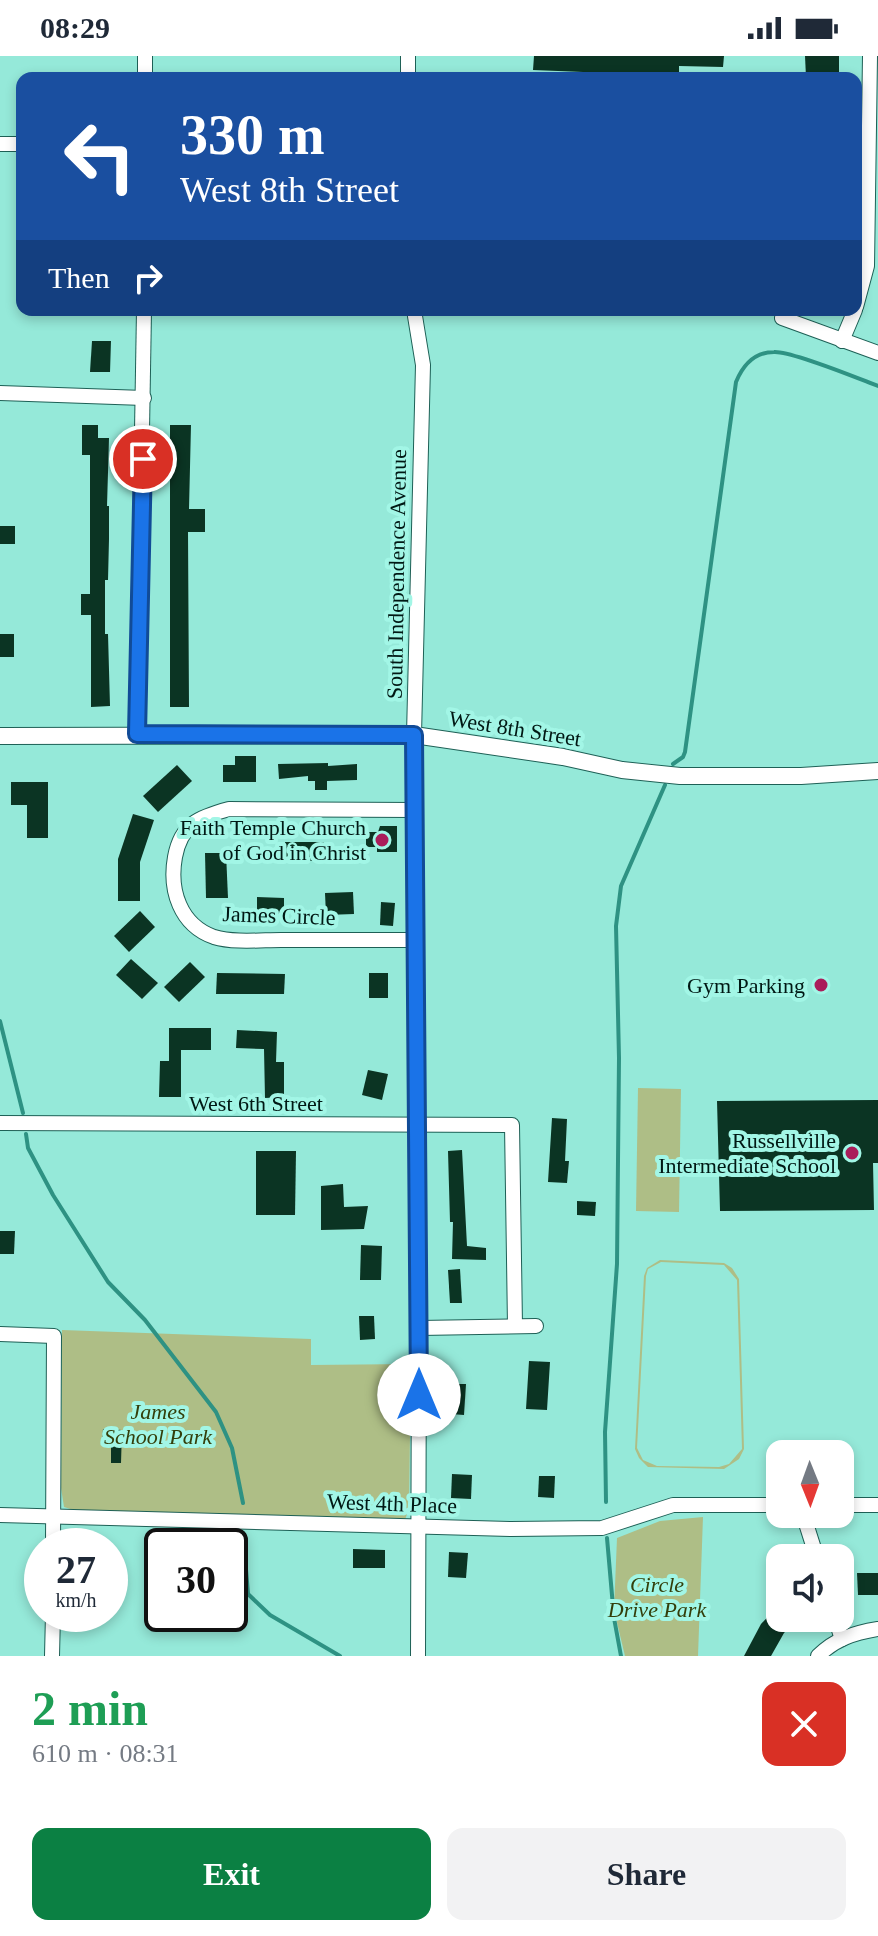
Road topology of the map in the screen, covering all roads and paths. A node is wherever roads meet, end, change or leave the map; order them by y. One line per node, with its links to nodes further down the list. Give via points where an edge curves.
1 (870, 56): 2 (street, via 867,266)
2 (862, 284)
3 (144, 316): 10 (street)
4 (415, 316): 12 (street, South Independence Avenue, via 423,365)
5 (852, 316): 7 (street)
6 (782, 318): 7 (street)
7 (842, 341): 8 (street)
8 (878, 353)
9 (0, 393): 10 (street)
10 (144, 398): 11 (street)
11 (137, 734): 12 (street, West 8th Street); 13 (street, West 8th Street)
12 (414, 735): 14 (street, West 8th Street, via 680,776); 15 (street, South Independence Avenue)
13 (0, 736)
14 (878, 771)
15 (416, 810): 16 (street, South Independence Avenue); 16 (street, James Circle, via 229,809 210,814 182,834 173,877 185,917 215,937)
16 (416, 940): 18 (street, South Independence Avenue)
17 (0, 1123): 18 (street, West 6th Street)
18 (417, 1127): 19 (street, West 6th Street, via 512,1125); 21 (street, South Independence Avenue)
19 (515, 1326): 20 (street); 21 (street)
20 (536, 1326)
21 (419, 1328): 28 (street, South Independence Avenue)
22 (0, 1334): 27 (street, via 54,1336)
23 (766, 1505): 28 (street, West 4th Place, via 673,1505 602,1528)
24 (854, 1505): 25 (street)
25 (878, 1505)
26 (0, 1515): 27 (street, West 4th Place)
27 (53, 1517): 28 (street, West 4th Place); 29 (street)
28 (419, 1526): 35 (street, South Independence Avenue)
29 (53, 1528)
30 (878, 1629): 33 (street)
31 (53, 1632): 34 (street)
32 (840, 1632): 33 (street)
33 (842, 1639): 36 (street)
34 (52, 1656)
35 (418, 1656)
36 (818, 1656)

